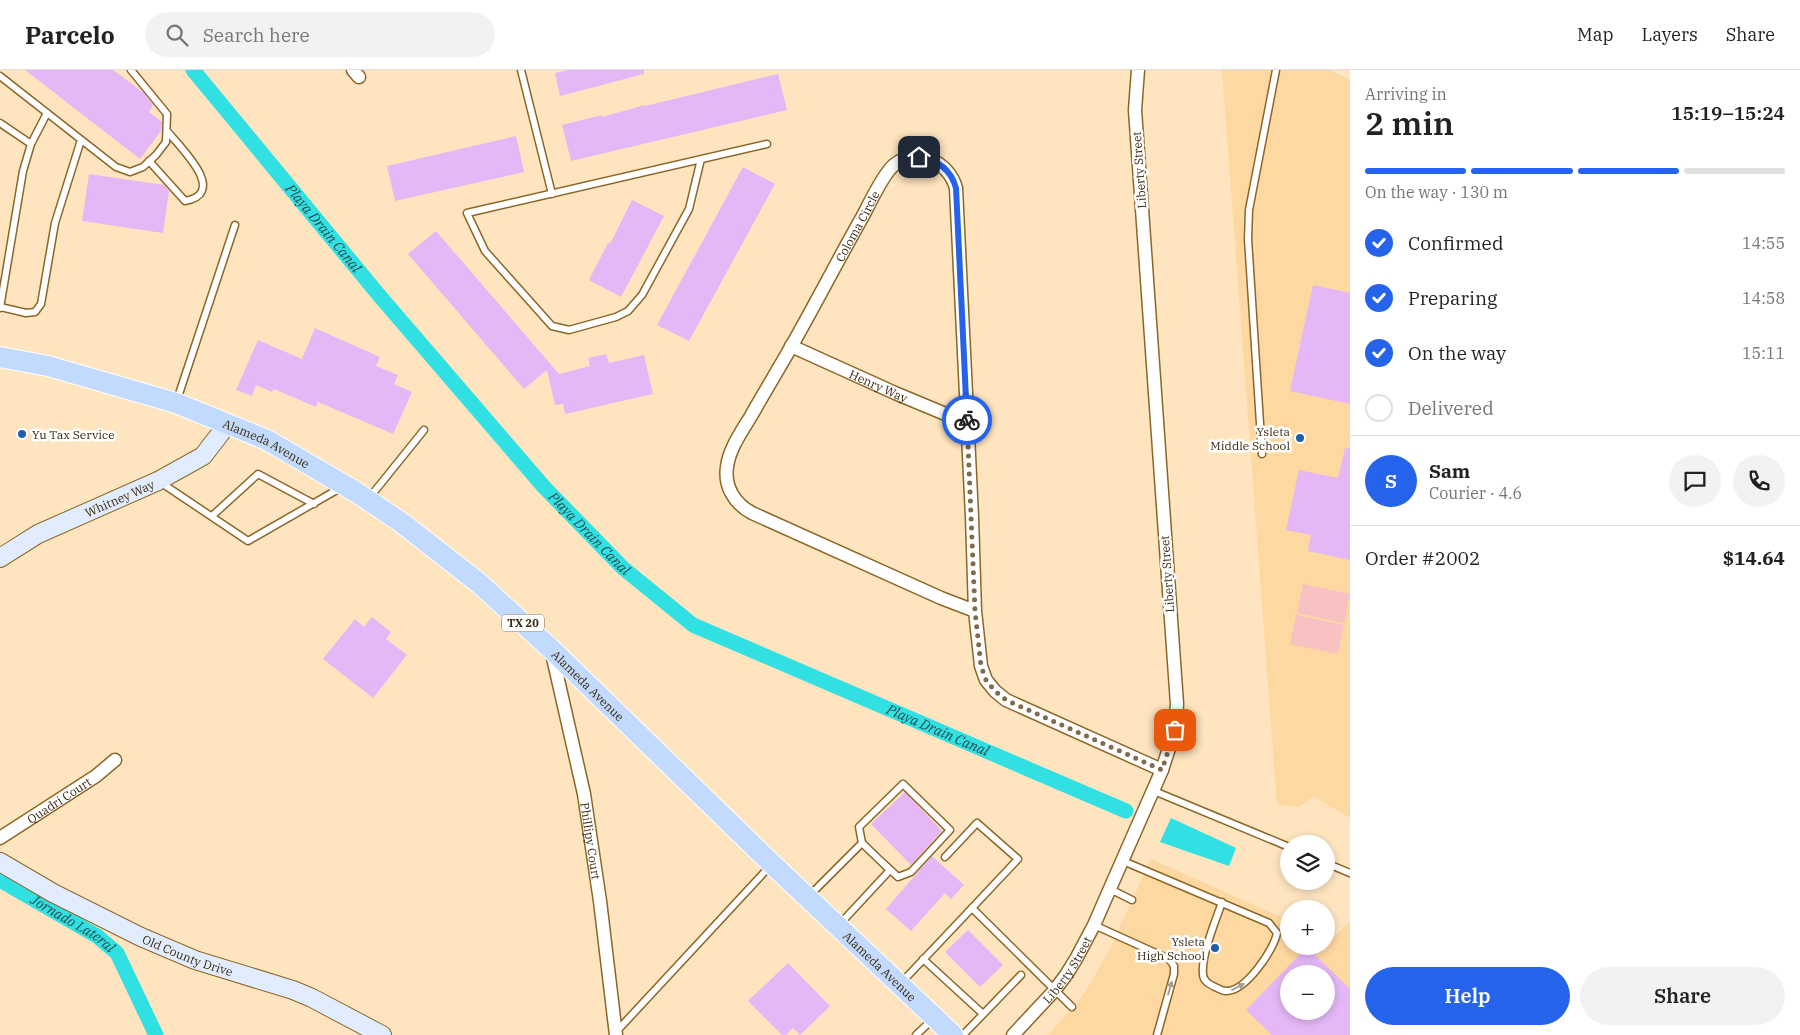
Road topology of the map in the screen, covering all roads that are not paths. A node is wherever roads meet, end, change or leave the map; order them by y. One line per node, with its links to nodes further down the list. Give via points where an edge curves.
1 (131, 70): 8 (lane, via 167,114)
2 (521, 70): 14 (lane)
3 (1138, 70): 33 (street, Liberty Street, via 1135,110 1177,704 1175,730)
4 (1276, 70): 23 (lane, via 1249,210 1248,239)
5 (0, 76): 6 (lane)
6 (47, 114): 9 (lane); 10 (lane)
7 (0, 123): 10 (lane)
8 (167, 131): 13 (lane, via 166,142); 13 (lane, via 201,174 202,192 193,200 185,201)
9 (81, 140): 13 (lane, via 116,167 130,172); 16 (lane, via 55,223 41,304 36,312 26,313)
10 (31, 144): 16 (lane, via 23,171)
11 (768, 144): 12 (lane)
12 (701, 159): 14 (lane); 14 (lane, via 689,209 642,295 616,317 569,330 552,326 485,251 467,213)
13 (149, 161)
14 (552, 194)
15 (235, 225): 19 (lane)
16 (0, 308)
17 (791, 346): 20 (street, Henry Way); 20 (street, Coloma Circle, via 890,169 904,159 919,157 938,162 948,171 956,188); 30 (street, Coloma Circle, via 737,440 726,467 729,489 735,500 752,513)
18 (0, 357): 19 (main road, Alameda Avenue / TX 20, via 48,366)
19 (176, 403): 21 (main road, Alameda Avenue / TX 20)
20 (967, 422): 30 (street, Coloma Circle)
21 (225, 423): 24 (street, Whitney Way, via 203,456); 25 (main road, Alameda Avenue / TX 20, via 267,440)
22 (424, 430): 26 (lane)
23 (1262, 454)
24 (158, 480): 28 (lane); 29 (street, Whitney Way, via 38,534)
25 (345, 486): 26 (main road, Alameda Avenue / TX 20); 27 (lane)
26 (367, 500): 31 (main road, Alameda Avenue / TX 20, via 480,584)
27 (314, 504): 28 (lane, via 248,541); 28 (lane, via 258,474)
28 (212, 516)
29 (0, 558)
30 (975, 611): 33 (street, Coloma Circle, via 981,666 995,691 1006,700)
31 (550, 649): 41 (main road, Alameda Avenue / TX 20); 59 (street, Phillipy Court, via 584,794)
32 (115, 760): 35 (street, Quadri Court, via 96,776)
33 (1162, 770): 34 (street, Liberty Street)
34 (1154, 790): 36 (lane); 39 (street, Liberty Street)
35 (0, 838)
36 (1280, 843)
37 (862, 844): 42 (lane); 42 (lane, via 859,827 903,784 950,830 911,872 898,876); 46 (lane)
38 (945, 857): 49 (lane, via 977,824 1018,859)
39 (1123, 860): 45 (street, Liberty Street); 48 (lane)
40 (0, 862): 60 (street, Old County Drive, via 141,938 195,960 293,990)
41 (772, 864): 46 (main road, Alameda Avenue / TX 20); 59 (lane)
42 (884, 864): 51 (lane, via 890,870)
43 (1335, 867): 44 (lane)
44 (1350, 873)
45 (1110, 889): 47 (lane); 50 (street, Liberty Street)
46 (807, 897): 51 (main road, Alameda Avenue / TX 20)
47 (1132, 900)
48 (1222, 902): 48 (lane, one-way to 48, via 1206,952 1203,975 1208,984 1225,992 1250,979 1276,941 1277,933 1269,923)
49 (972, 908): 52 (lane); 55 (lane)
50 (1094, 925): 55 (street, Liberty Street); 65 (lane, one-way to 50, via 1174,966 1169,959)
51 (838, 926): 54 (main road, Alameda Avenue / TX 20)
52 (924, 959): 54 (lane); 57 (lane)
53 (1021, 975): 57 (lane)
54 (900, 984): 58 (main road, Alameda Avenue / TX 20)
55 (1054, 991): 56 (lane); 64 (street, Liberty Street)
56 (1072, 1007)
57 (983, 1014): 63 (lane)
58 (934, 1017): 61 (lane); 62 (main road, Alameda Avenue / TX 20)
59 (616, 1034)
60 (382, 1035)
61 (916, 1035)
62 (953, 1035)
63 (963, 1035)
64 (1013, 1035)
65 (1157, 1035)

